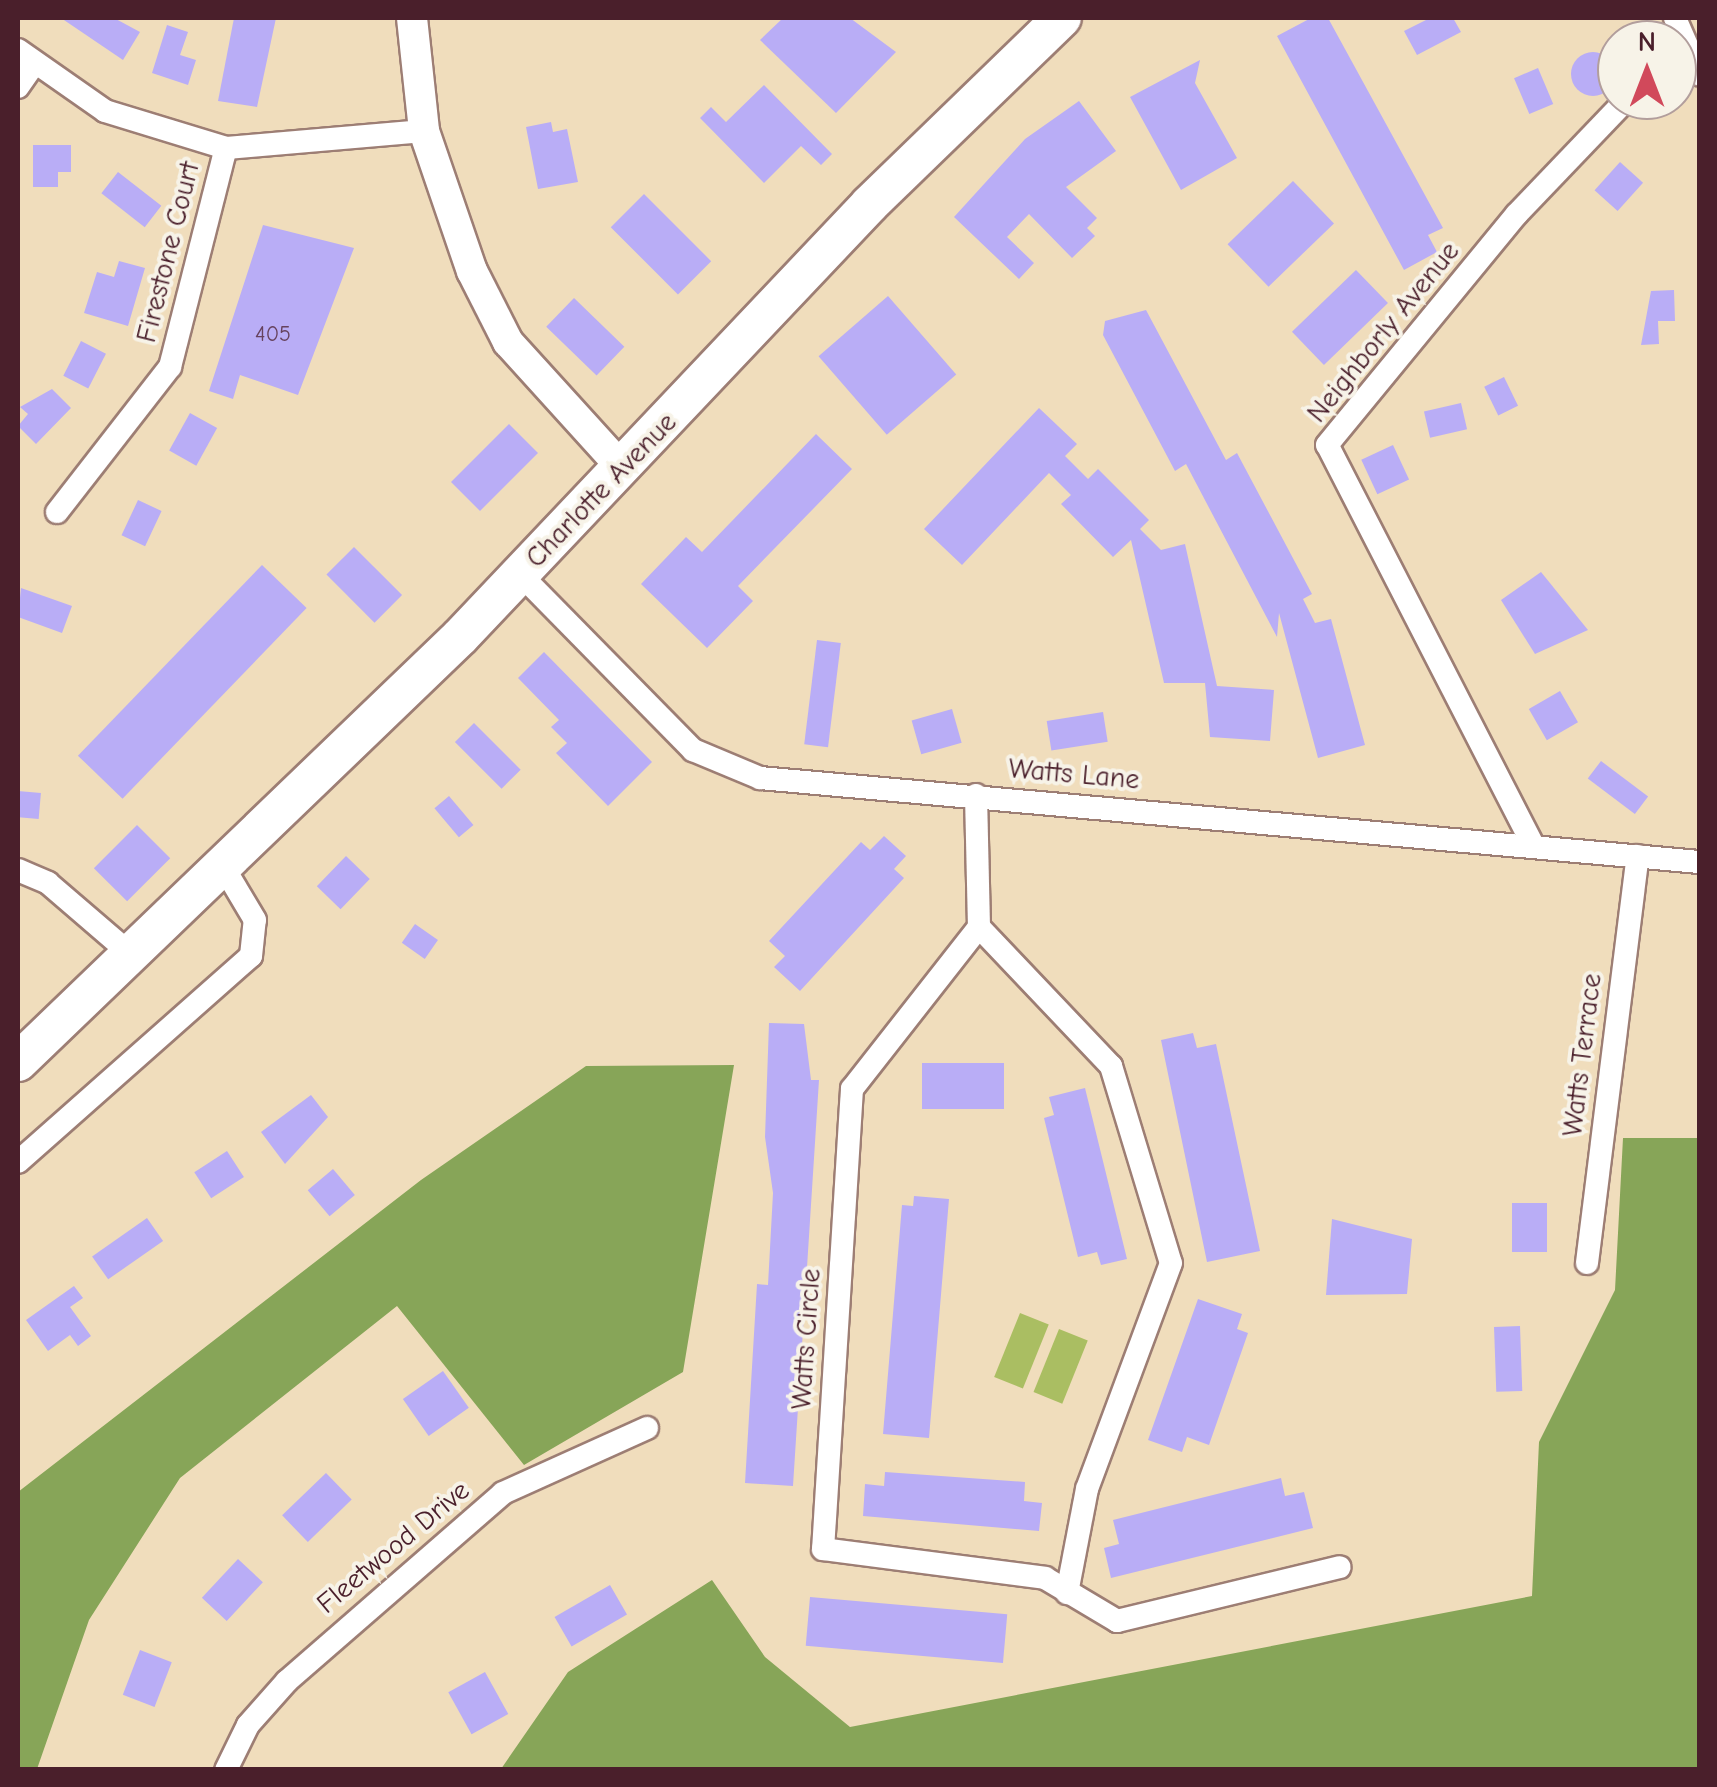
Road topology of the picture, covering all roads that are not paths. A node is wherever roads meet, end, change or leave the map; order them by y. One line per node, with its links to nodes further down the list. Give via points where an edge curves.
1 (412, 18): 6 (street)
2 (1062, 18): 8 (main road, Charlotte Avenue, via 870,204)
3 (26, 57): 4 (street); 7 (street, via 105,111)
4 (18, 86)
5 (1607, 120): 12 (street, Neighborly Avenue, via 1517,214 1327,445)
6 (424, 131): 7 (street); 8 (street, via 452,228 508,342)
7 (226, 148): 9 (street, Firestone Court, via 170,367)
8 (623, 469): 10 (main road, Charlotte Avenue)
9 (57, 512)
10 (520, 574): 11 (street, Watts Lane, via 693,750 760,778); 15 (main road, Charlotte Avenue)
11 (976, 794): 12 (street, Watts Lane); 17 (street)
12 (1534, 847): 13 (street, Watts Lane)
13 (1638, 856): 14 (street, Watts Lane); 21 (street, Watts Terrace)
14 (1700, 862)
15 (224, 868): 18 (main road, Charlotte Avenue); 20 (street, via 254,920 251,956)
16 (20, 874): 18 (street)
17 (980, 927): 24 (street, via 1111,1066 1171,1263 1087,1488); 24 (street, Watts Circle, via 852,1088 823,1549 1044,1578)
18 (134, 957): 19 (main road, Charlotte Avenue)
19 (18, 1062)
20 (18, 1162)
21 (1587, 1262)
22 (647, 1428): 25 (street, Fleetwood Drive, via 503,1493 287,1681 248,1725)
23 (1340, 1566): 24 (street, Watts Circle, via 1145,1621 1116,1621)
24 (1067, 1592)
25 (226, 1770)

